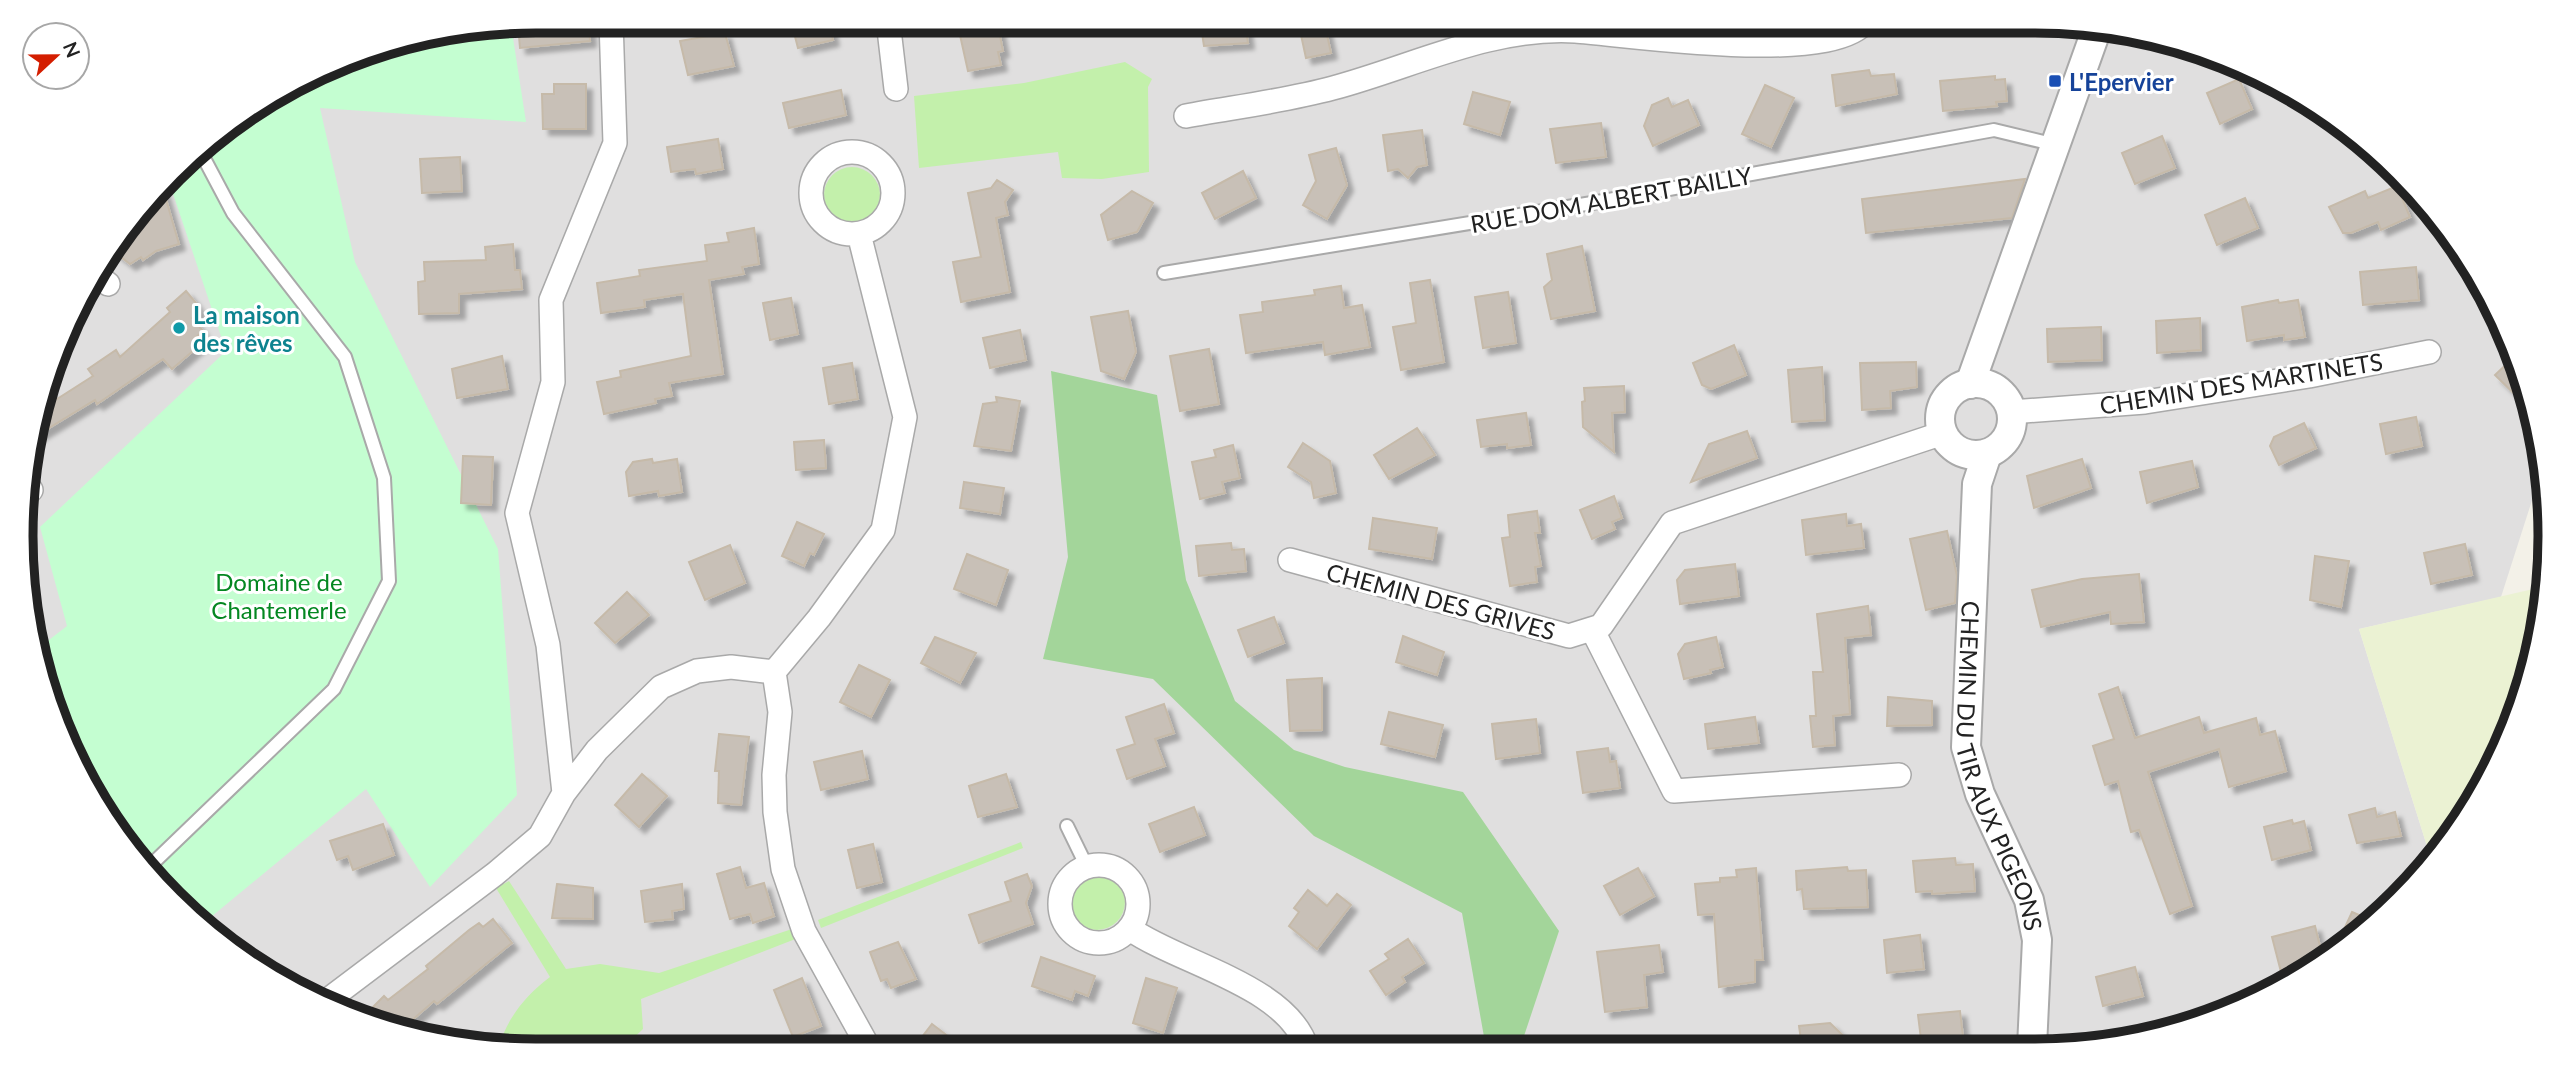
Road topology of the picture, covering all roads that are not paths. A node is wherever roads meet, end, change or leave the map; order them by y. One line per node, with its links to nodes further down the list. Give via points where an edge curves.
1 (611, 33): 22 (street, via 615,143 551,300 553,382 517,513 548,645)
2 (889, 33): 7 (street)
3 (1547, 33): 8 (street, via 1496,37 1331,89)
4 (1591, 33): 5 (street, via 1696,44 1816,43)
5 (1846, 33)
6 (2094, 37): 9 (street)
7 (896, 89)
8 (1186, 116)
9 (2056, 145): 12 (lane, RUE DOM ALBERT BAILLY, via 1994,130 1592,203); 14 (street, via 1984,347)
10 (204, 159): 24 (lane, via 233,213 345,357 384,478 389,581 334,689)
11 (859, 234): 20 (street, via 905,417 888,505 883,530)
12 (1164, 273)
13 (2430, 352): 15 (street, CHEMIN DES MARTINETS, via 2146,402)
14 (1979, 385): 15 (street, via 2006,401); 16 (street, via 1951,393 1941,412)
15 (2011, 412): 17 (street, via 2009,432 1996,449)
16 (1942, 433): 17 (street, via 1954,448); 19 (street, CHEMIN DES GRIVES, via 1672,523 1601,626)
17 (1979, 454): 30 (street, CHEMIN DU TIR AUX PIGEONS, via 1966,747 1980,794 2029,900 2037,940)
18 (1290, 560): 19 (street, CHEMIN DES GRIVES, via 1569,636)
19 (1592, 629): 21 (street, via 1674,791)
20 (774, 672): 22 (street, via 731,667 696,671 661,687 597,750); 28 (street, via 780,712 775,812 782,869 804,931)
21 (1899, 775)
22 (564, 793): 27 (street, via 540,836)
23 (1067, 826): 25 (lane)
24 (154, 862)
25 (1087, 867): 26 (street, via 1111,867 1132,882 1139,906); 26 (street, via 1075,873 1061,895 1060,908 1071,932 1095,943 1108,943)
26 (1129, 929): 29 (street, via 1248,988 1286,1014)
27 (334, 996)
28 (864, 1039)
29 (1301, 1039)
30 (2032, 1039)

